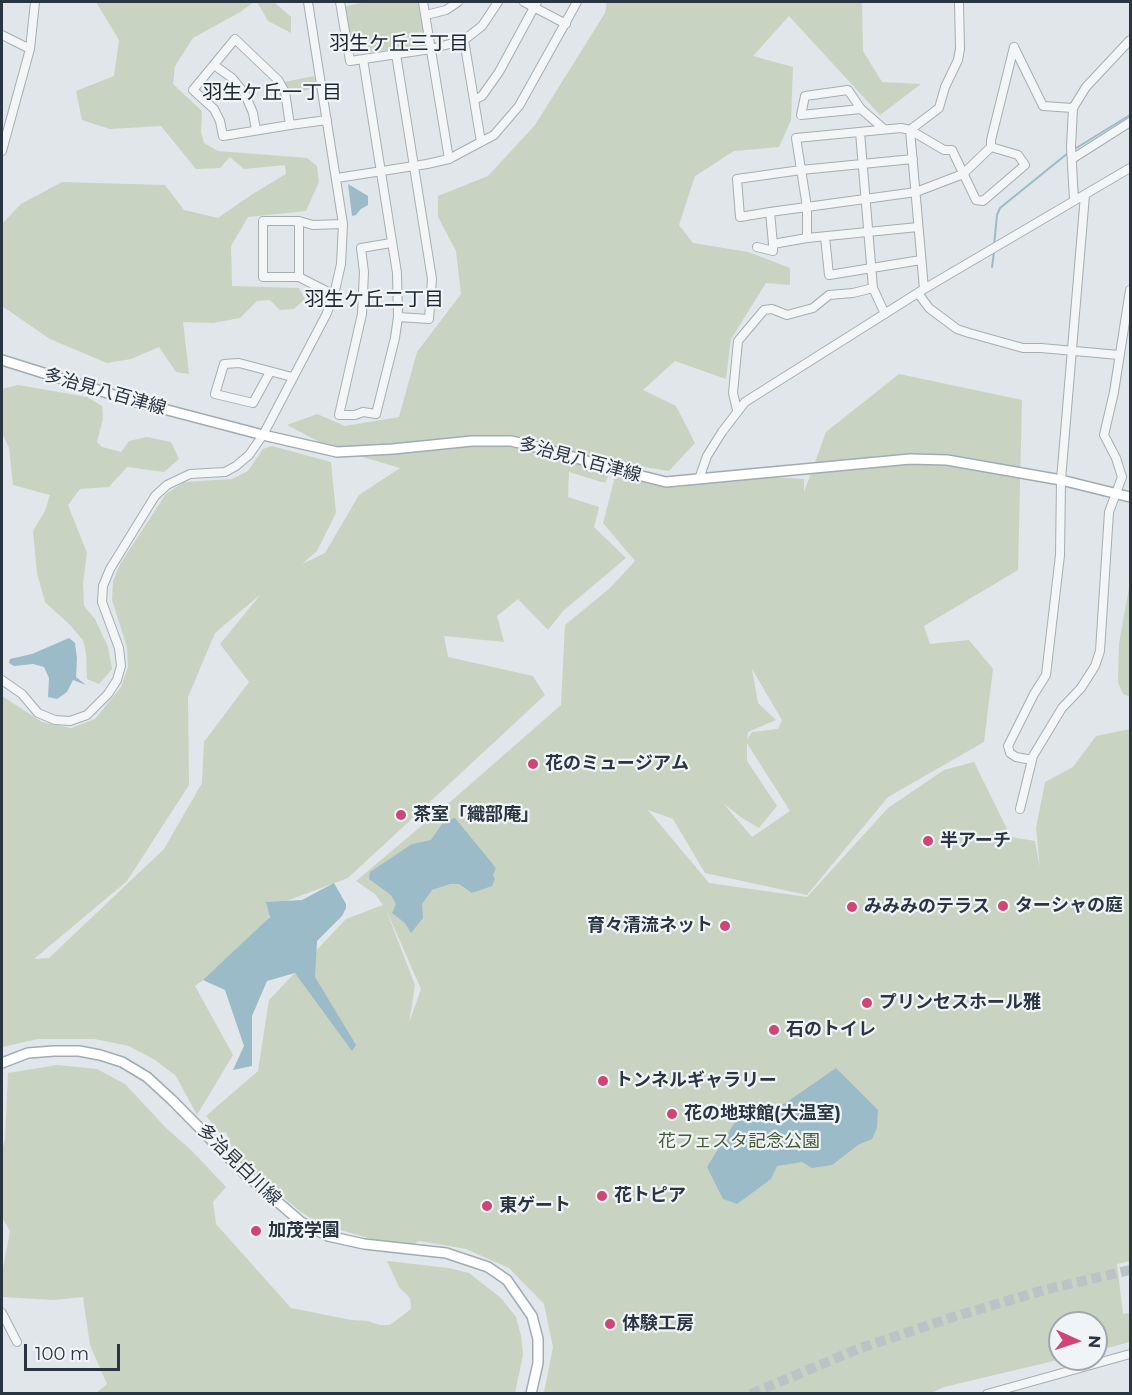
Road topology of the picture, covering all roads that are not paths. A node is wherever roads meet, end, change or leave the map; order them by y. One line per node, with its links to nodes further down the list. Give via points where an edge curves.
1 (35, 2): 17 (street)
2 (308, 2): 25 (street)
3 (349, 2): 10 (street)
4 (423, 2): 12 (street)
5 (458, 2): 12 (street)
6 (498, 2): 15 (street, via 482,26)
7 (524, 2): 11 (street)
8 (577, 2): 13 (street)
9 (959, 2): 30 (street, via 958,60 939,108)
10 (340, 3): 20 (street, via 350,61)
11 (535, 4): 13 (street); 22 (street, via 499,72 482,96)
12 (426, 15): 18 (street)
13 (566, 24): 32 (street, via 519,106 500,129)
14 (2, 35): 17 (street)
15 (464, 40): 18 (street); 22 (street)
16 (1131, 40): 23 (street, via 1086,87)
17 (30, 49): 34 (street)
18 (431, 49): 19 (street); 36 (street)
19 (396, 54): 20 (street); 39 (street)
20 (363, 59): 42 (street)
21 (214, 65): 27 (street, via 235,39 278,80 285,92); 29 (street, via 245,94); 29 (street, via 194,90 214,109 223,136)
22 (474, 100): 32 (street)
23 (1073, 108): 33 (street, via 1043,106 1014,47); 35 (street)
24 (861, 109): 24 (street, via 849,90 805,96 801,115); 28 (street)
25 (327, 120): 27 (street); 44 (street)
26 (1131, 123): 35 (street)
27 (290, 125): 29 (street)
28 (884, 129): 30 (street); 31 (street)
29 (256, 130)
30 (910, 130): 37 (street); 43 (street, via 944,150 952,150)
31 (860, 132): 38 (street); 41 (street, via 796,138)
32 (481, 142): 36 (street)
33 (991, 147): 43 (street); 43 (street, via 1018,155 1025,165 983,201 976,200)
34 (2, 151)
35 (1072, 154): 48 (street)
36 (449, 159): 39 (street)
37 (913, 159): 38 (street); 45 (street)
38 (863, 164): 41 (street); 47 (street)
39 (414, 166): 42 (street); 68 (street, via 432,279 431,302 429,319)
40 (1131, 168): 46 (street)
41 (801, 170): 49 (street); 50 (street, via 737,179 740,217)
42 (381, 172): 44 (street); 57 (street)
43 (963, 174): 45 (street)
44 (337, 178): 52 (street)
45 (916, 192): 47 (street); 53 (street)
46 (1085, 195): 48 (street); 69 (street)
47 (866, 199): 49 (street); 54 (street)
48 (1074, 200): 65 (street)
49 (807, 207): 50 (street); 56 (street)
50 (770, 212): 58 (street)
51 (299, 222): 52 (street); 62 (street); 62 (street, via 263,221 262,277)
52 (343, 224): 66 (street, via 343,251)
53 (918, 226): 54 (street); 60 (street)
54 (869, 232): 55 (street); 61 (street)
55 (825, 237): 56 (street); 61 (street, via 829,275)
56 (807, 238): 58 (street)
57 (392, 243): 68 (street); 68 (street, via 361,248 362,314 339,415 376,414)
58 (773, 244): 59 (street, via 773,251)
59 (756, 247)
60 (921, 260): 61 (street); 65 (street)
61 (872, 267): 63 (street)
62 (299, 277): 66 (street)
63 (873, 288): 67 (street); 74 (street, via 829,295 813,309 787,315 764,310 738,341 734,393)
64 (1131, 290): 70 (street)
65 (921, 291): 67 (street); 69 (street, via 929,308 969,333 1023,348)
66 (334, 295): 73 (street)
67 (885, 314): 74 (street)
68 (398, 317)
69 (1073, 351): 70 (street); 77 (street)
70 (1119, 355): 78 (street, via 1104,435 1122,477)
71 (2, 360): 75 (main road, 多治見八百津線)
72 (270, 372): 72 (street, via 239,363 224,364 215,394 253,403); 73 (street)
73 (292, 377): 75 (street)
74 (737, 410): 76 (street, via 706,456)
75 (263, 435): 76 (main road, 多治見八百津線, via 349,452 511,441 666,482); 80 (street, via 249,455 225,472 190,474 167,484 155,496 110,569 102,602 119,648 121,666 117,680 95,708 77,719 49,719)
76 (699, 479): 77 (main road, 多治見八百津線, via 910,459 947,460)
77 (1061, 480): 78 (main road, 多治見八百津線); 81 (street, via 1060,555 1046,675 1008,746 1016,757)
78 (1117, 493): 79 (main road, 多治見八百津線); 81 (street, via 1109,512 1098,659 1081,688 1062,708)
79 (1131, 497)
80 (2, 680)
81 (1032, 760): 82 (street)
82 (1020, 809)
83 (2, 1063): 87 (main road, 多治見白川線, via 28,1053 54,1051 80,1051 122,1062 147,1077 244,1173 301,1222 328,1236 446,1253 488,1267 507,1280 532,1316 538,1357)
84 (2, 1313): 85 (street)
85 (17, 1342)
86 (1131, 1354): 88 (street)
87 (531, 1394)
88 (987, 1394)

